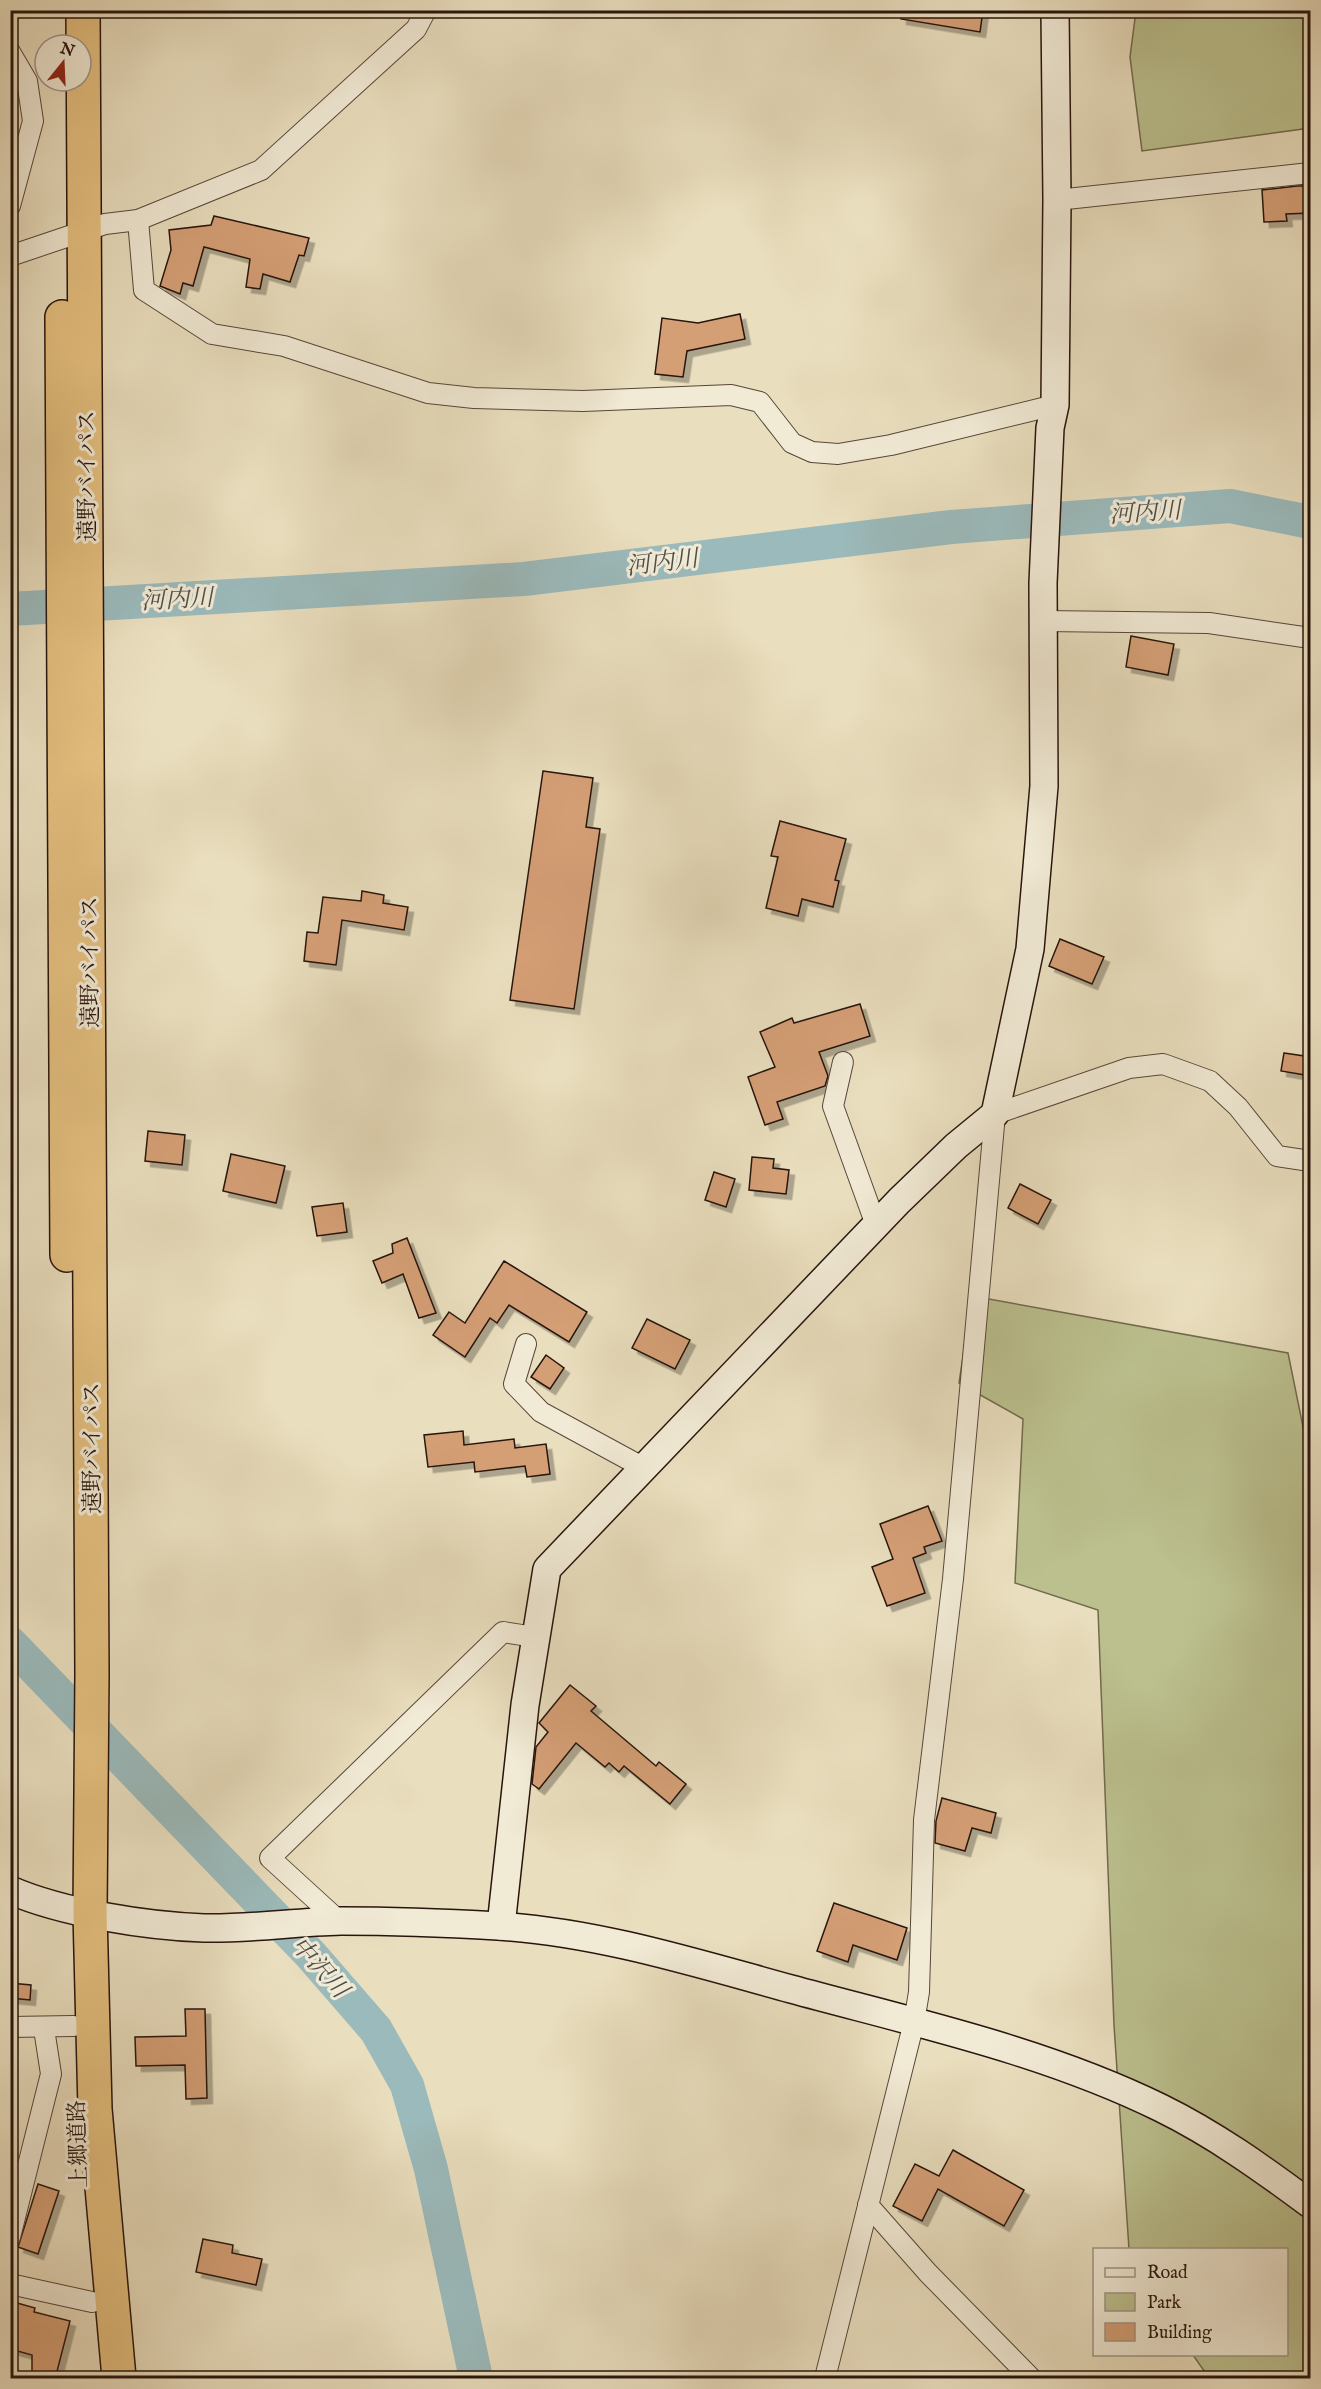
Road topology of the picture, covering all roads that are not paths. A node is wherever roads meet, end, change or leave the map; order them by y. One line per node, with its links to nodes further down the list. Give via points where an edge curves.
1 (60, 10): 5 (highway)
2 (83, 10): 12 (highway, 遠野バイパス)
3 (426, 10): 11 (street, via 416,29 261,170)
4 (1055, 10): 9 (street)
5 (61, 33)
6 (10, 52): 10 (street, via 27,81 33,121)
7 (62, 93): 12 (highway, 遠野バイパス)
8 (1311, 173): 9 (street)
9 (1057, 200): 14 (street)
10 (10, 206)
11 (138, 220): 12 (street, via 105,224); 14 (street, via 144,290 212,334 284,346 428,393 583,401 731,395 760,402 792,443 812,452 838,454)
12 (73, 236): 13 (street); 17 (highway, 遠野バイパス)
13 (10, 256)
14 (1052, 416): 15 (street)
15 (1043, 621): 16 (street, via 1209,623); 19 (street, via 1044,786 1030,949)
16 (1311, 638)
17 (77, 840): 25 (highway, 遠野バイパス, via 70,1648); 25 (highway, 遠野バイパス, via 92,1673)
18 (843, 1062): 21 (street, via 833,1106)
19 (995, 1114): 20 (street, via 1129,1068 1163,1064 1210,1081 1238,1107 1277,1156); 21 (street, via 956,1146); 30 (street, via 953,1579 924,1821 920,1992)
20 (1311, 1161)
21 (876, 1225): 23 (street)
22 (526, 1344): 23 (street, via 514,1384 541,1412)
23 (644, 1468): 24 (street, via 548,1569)
24 (535, 1638): 28 (street, via 503,1632 270,1858); 29 (street)
25 (80, 1768): 27 (highway, 遠野バイパス)
26 (10, 1890): 27 (street)
27 (81, 1910): 28 (street, via 204,1928); 32 (highway, 上郷道路); 39 (highway, 上郷道路)
28 (339, 1922): 29 (street)
29 (501, 1926): 30 (street, via 670,1956)
30 (914, 2022): 33 (street, via 1105,2082 1164,2109 1255,2163); 34 (street)
31 (10, 2027): 32 (street)
32 (59, 2027): 35 (street); 37 (highway, 上郷道路, via 82,2244)
33 (1311, 2204)
34 (868, 2205): 40 (street); 41 (street)
35 (10, 2237)
36 (10, 2284): 37 (street)
37 (92, 2302): 38 (highway, 上郷道路)
38 (102, 2379)
39 (118, 2379)
40 (825, 2379)
41 (1031, 2379)

